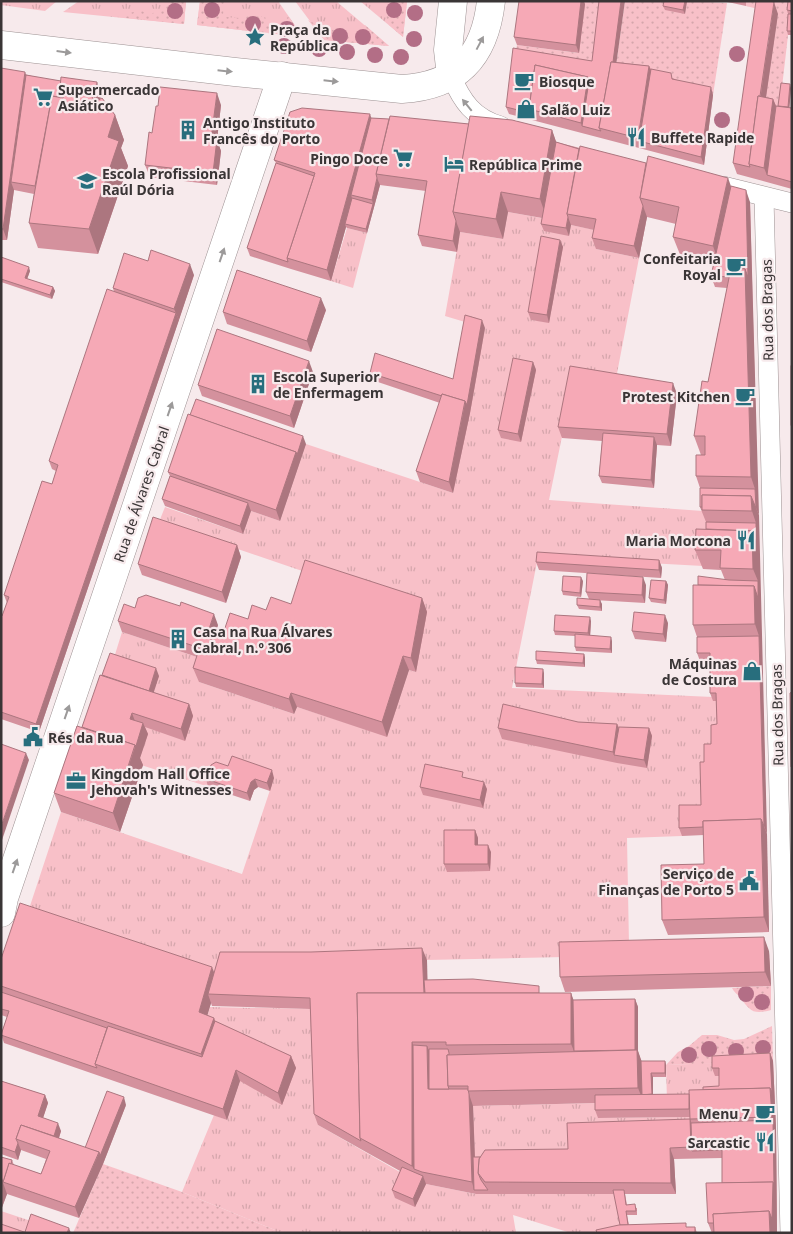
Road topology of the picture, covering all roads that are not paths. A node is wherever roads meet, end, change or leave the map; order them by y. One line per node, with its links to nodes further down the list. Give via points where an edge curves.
1 (453, 1): 5 (main road, via 448,50)
2 (491, 1): 5 (main road, one-way to 2, via 470,59 482,41)
3 (6, 45): 4 (main road, one-way to 4)
4 (282, 76): 5 (main road, one-way to 5, via 402,89 427,86); 10 (main road, Rua de Álvares Cabral, one-way to 4)
5 (451, 76): 6 (street, one-way to 5, via 487,122 476,114 459,94)
6 (516, 130)
7 (707, 182): 8 (street)
8 (764, 196): 9 (street); 11 (street, Rua dos Bragas)
9 (792, 203)
10 (1, 912)
11 (790, 1233)

